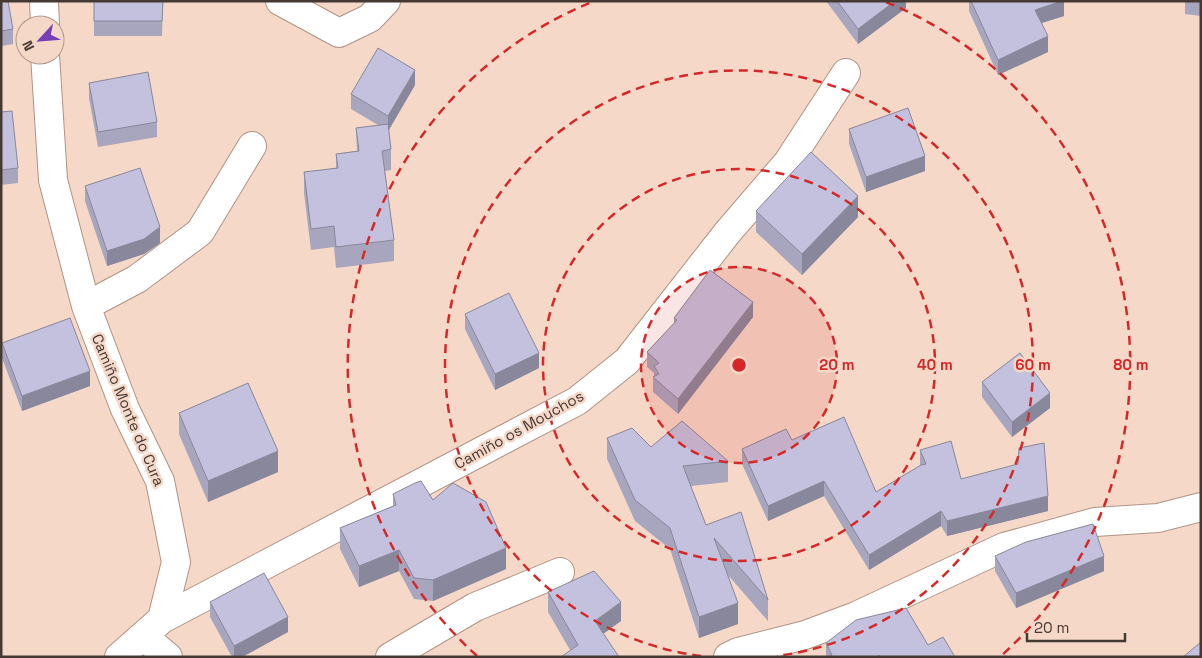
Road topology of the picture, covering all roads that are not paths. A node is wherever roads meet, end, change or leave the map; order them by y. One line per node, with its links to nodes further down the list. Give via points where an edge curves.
1 (44, 1): 4 (street)
2 (280, 1): 3 (street, via 338,33 370,18)
3 (386, 1)
4 (44, 15)
5 (46, 65): 8 (street, Camiño Monte do Cura, via 53,180)
6 (846, 73): 11 (street, Camiño os Mouchos, via 788,162 627,361 577,401)
7 (252, 146): 8 (street, via 200,232 137,279)
8 (86, 306): 11 (street, Camiño Monte do Cura, via 125,409 160,481 176,562)
9 (1201, 507): 15 (street, via 1158,518 1095,522 1004,548 856,616)
10 (560, 572): 14 (street, via 475,607)
11 (153, 627): 12 (street, Camiño os Mouchos); 13 (street)
12 (119, 657)
13 (168, 657)
14 (390, 657)
15 (728, 657)

